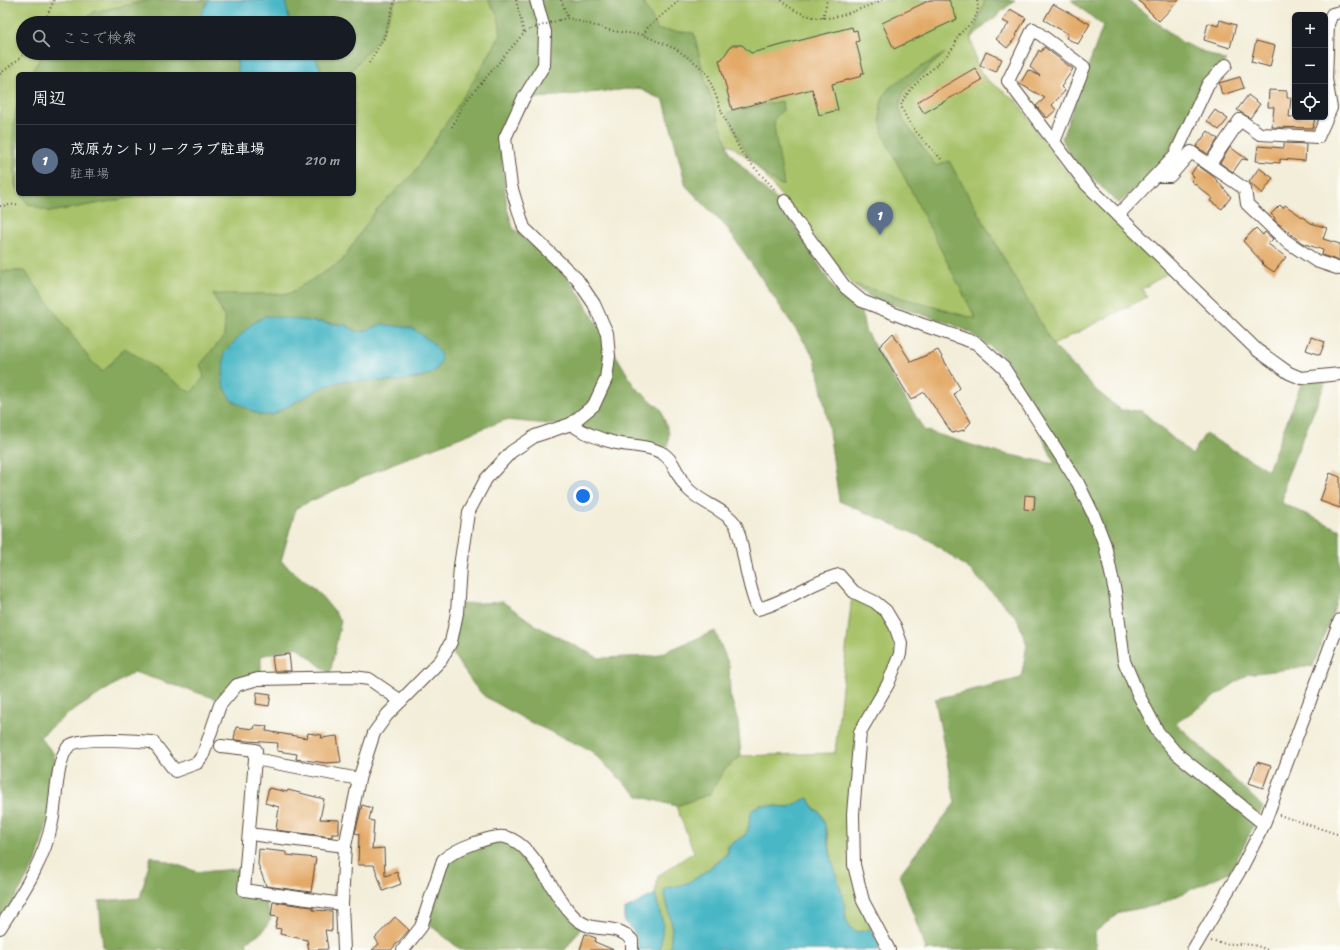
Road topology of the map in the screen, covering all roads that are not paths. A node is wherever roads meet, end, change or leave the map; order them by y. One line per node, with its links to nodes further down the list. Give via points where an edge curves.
1 (536, 0): 11 (street, via 545,32 544,65 523,99 506,138 511,186 524,228 577,279 594,304 607,333 606,379 594,405)
2 (1340, 12): 5 (street, via 1332,14 1328,24 1326,79 1330,108 1318,137 1260,134 1240,120)
3 (1226, 65): 6 (street, via 1208,84 1175,155)
4 (1054, 142): 4 (street, via 1008,81 1033,29 1084,67); 8 (street, via 1086,184)
5 (1210, 164): 6 (street, via 1191,152 1170,176); 9 (street, via 1245,189 1247,204 1286,241 1316,261)
6 (1156, 176): 8 (street)
7 (786, 201): 17 (street, via 792,215 845,287 862,301 976,343 1004,368 1078,483 1093,514 1105,545 1115,592 1124,660 1158,732 1176,753)
8 (1118, 214): 10 (street, via 1257,350 1289,373 1301,378)
9 (1340, 269)
10 (1340, 374)
11 (571, 424): 13 (street, via 523,443 486,479 468,512 460,566 457,613 451,642 441,660); 25 (street, via 596,438 647,447 660,452 672,464 686,488 703,502 728,516 739,533 758,609 773,605 810,584 839,575 854,592 874,602 891,618 899,634 900,654 888,684 860,732 853,814 854,865 861,894)
12 (1340, 620): 17 (street)
13 (401, 701): 16 (street, via 374,733); 21 (street, via 369,679 258,679 237,685 220,705 203,755 197,763 175,771 153,742 76,742 68,747 62,758 52,823 36,871)
14 (221, 746): 15 (street, via 256,750)
15 (255, 759): 16 (street); 20 (street, via 244,890)
16 (359, 779): 19 (street)
17 (1264, 824): 26 (street)
18 (256, 835): 19 (street)
19 (345, 846): 20 (street)
20 (342, 904): 22 (street)
21 (0, 928)
22 (344, 950)
23 (403, 950): 24 (street, via 421,926 443,860 462,848 503,836 526,850 578,920 587,925 617,929 625,933 632,940)
24 (632, 950)
25 (889, 950)
26 (1193, 950)

